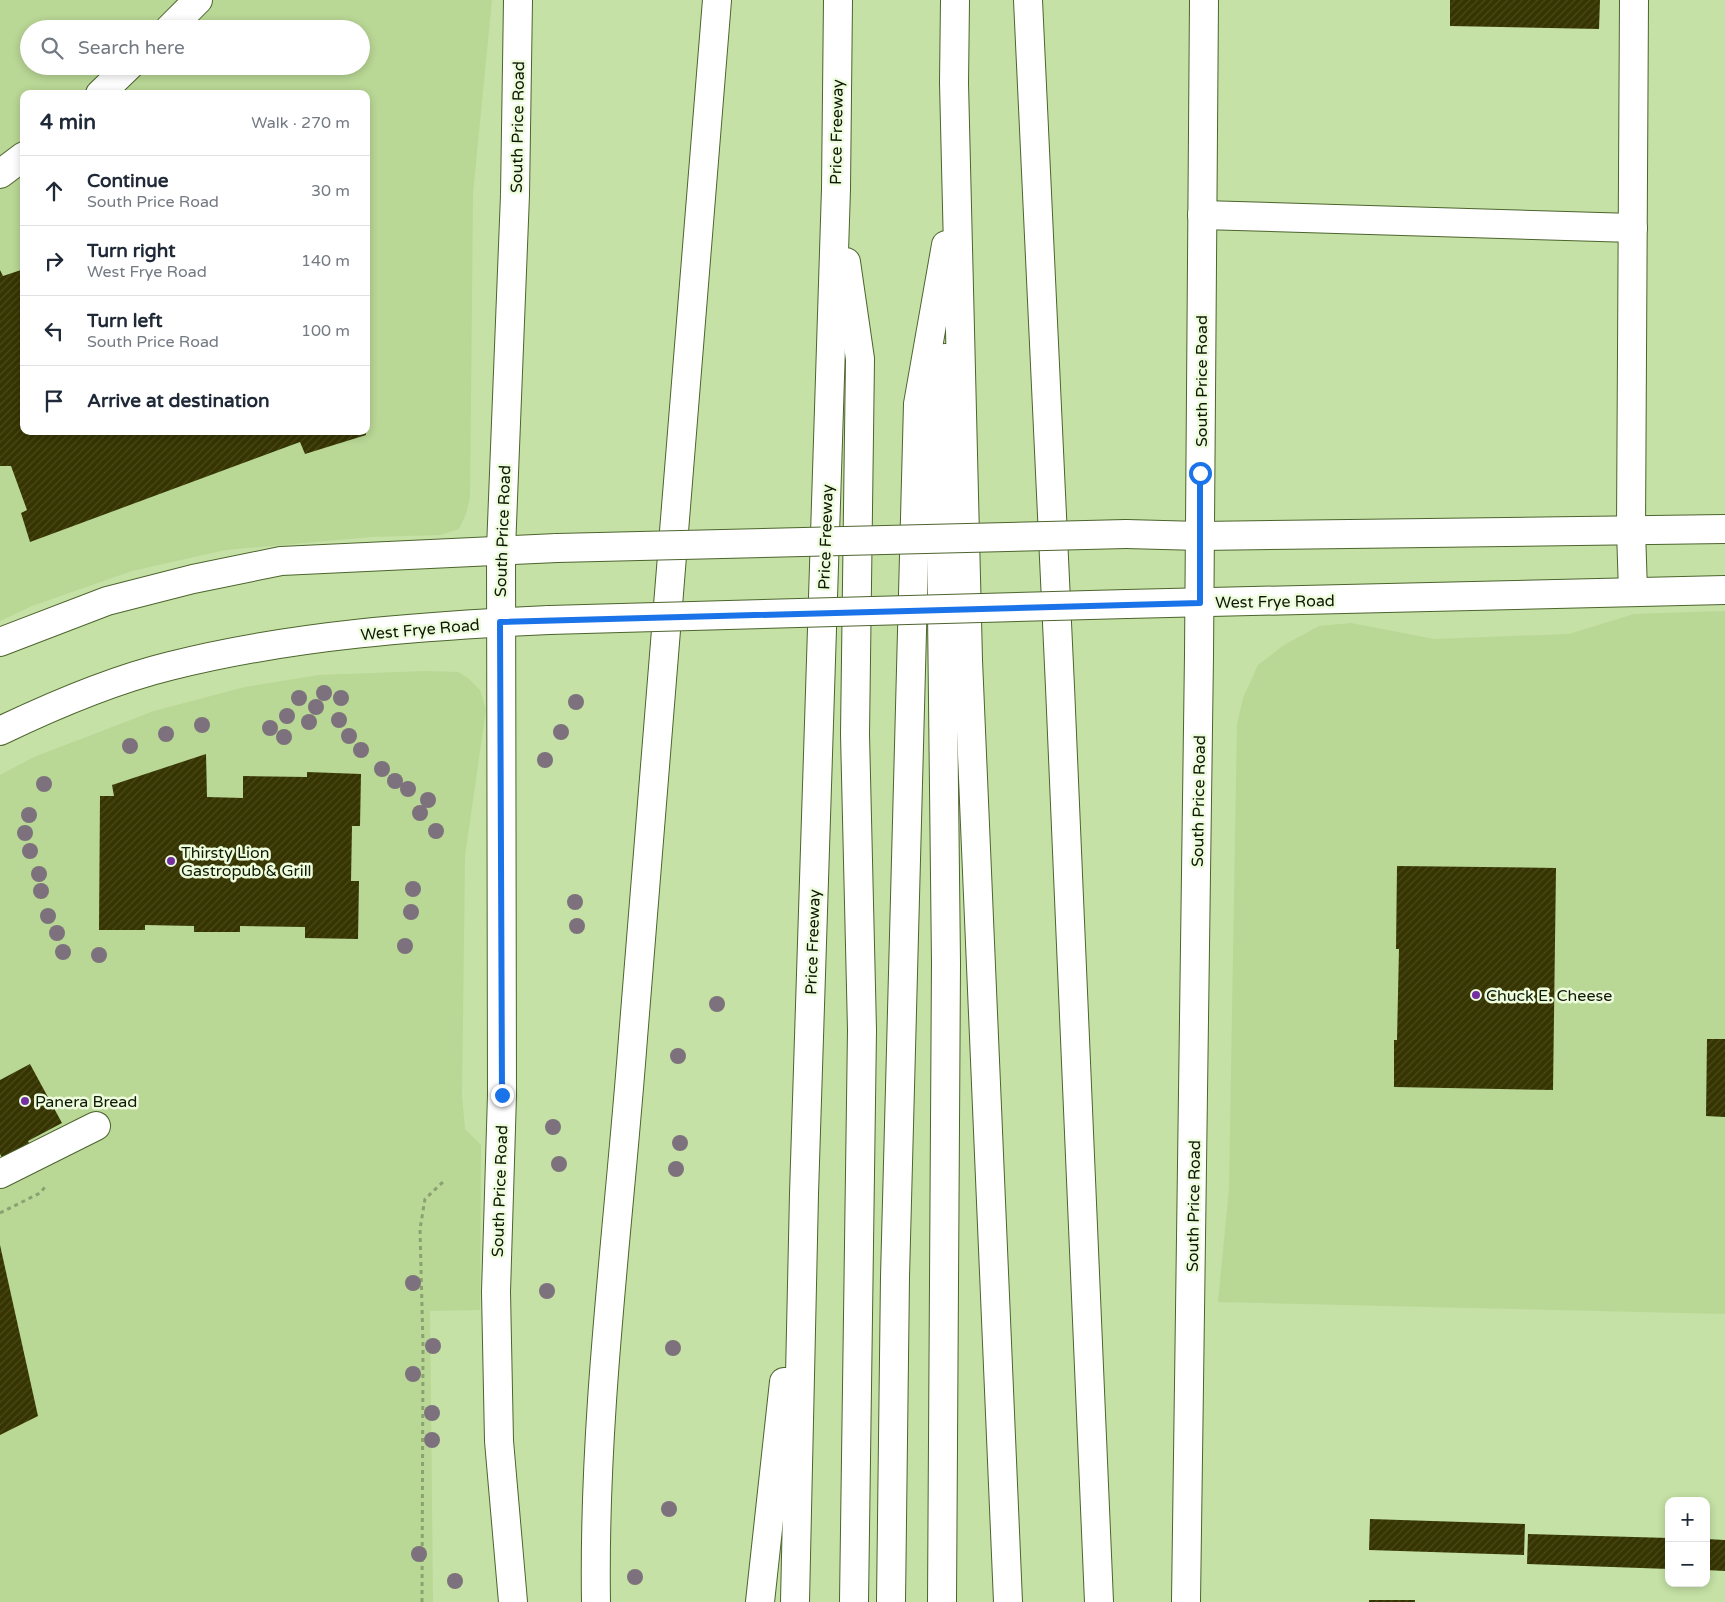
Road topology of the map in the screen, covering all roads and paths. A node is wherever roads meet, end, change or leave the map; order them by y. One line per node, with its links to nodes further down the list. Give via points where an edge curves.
1 (198, 0): 9 (main road)
2 (518, 0): 21 (main road, South Price Road, via 516,176)
3 (717, 0): 34 (main road, via 607,1342 598,1468)
4 (838, 0): 15 (main road, Price Freeway)
5 (955, 0): 14 (main road)
6 (1028, 0): 41 (main road)
7 (1204, 0): 16 (main road, South Price Road)
8 (1634, 0): 17 (main road)
9 (178, 20)
10 (120, 75): 11 (main road)
11 (104, 90)
12 (20, 159): 13 (main road)
13 (0, 174)
14 (957, 187): 38 (main road, via 918,404 895,1277); 39 (main road, via 940,438 946,963); 40 (main road, via 968,660)
15 (836, 189): 31 (main road, Price Freeway); 37 (main road, via 860,359 855,734 862,1030)
16 (1202, 215): 17 (main road); 20 (main road, South Price Road)
17 (1633, 228): 19 (main road)
18 (1725, 529): 19 (main road)
19 (1631, 530): 20 (main road); 23 (main road)
20 (1200, 536): 21 (main road, bridge, via 1126,534); 24 (main road, South Price Road)
21 (501, 549): 25 (main road, South Price Road); 26 (main road, via 281,561 107,601)
22 (1725, 590): 23 (main road, West Frye Road)
23 (1633, 592): 24 (main road, West Frye Road)
24 (1200, 603): 25 (main road, West Frye Road, bridge); 42 (main road, South Price Road)
25 (500, 622): 27 (main road, West Frye Road, via 378,631 262,647 168,666 54,706); 33 (main road, South Price Road, via 502,1095 496,1292 499,1441)
26 (0, 642)
27 (0, 731)
28 (96, 1126): 29 (main road)
29 (0, 1174)
30 (444, 1180): 32 (path, via 425,1199 420,1229)
31 (804, 1194): 35 (main road); 36 (main road)
32 (422, 1602)
33 (513, 1602)
34 (596, 1602)
35 (760, 1602)
36 (795, 1602)
37 (854, 1602)
38 (891, 1602)
39 (942, 1602)
40 (1008, 1602)
41 (1098, 1602)
42 (1186, 1602)

